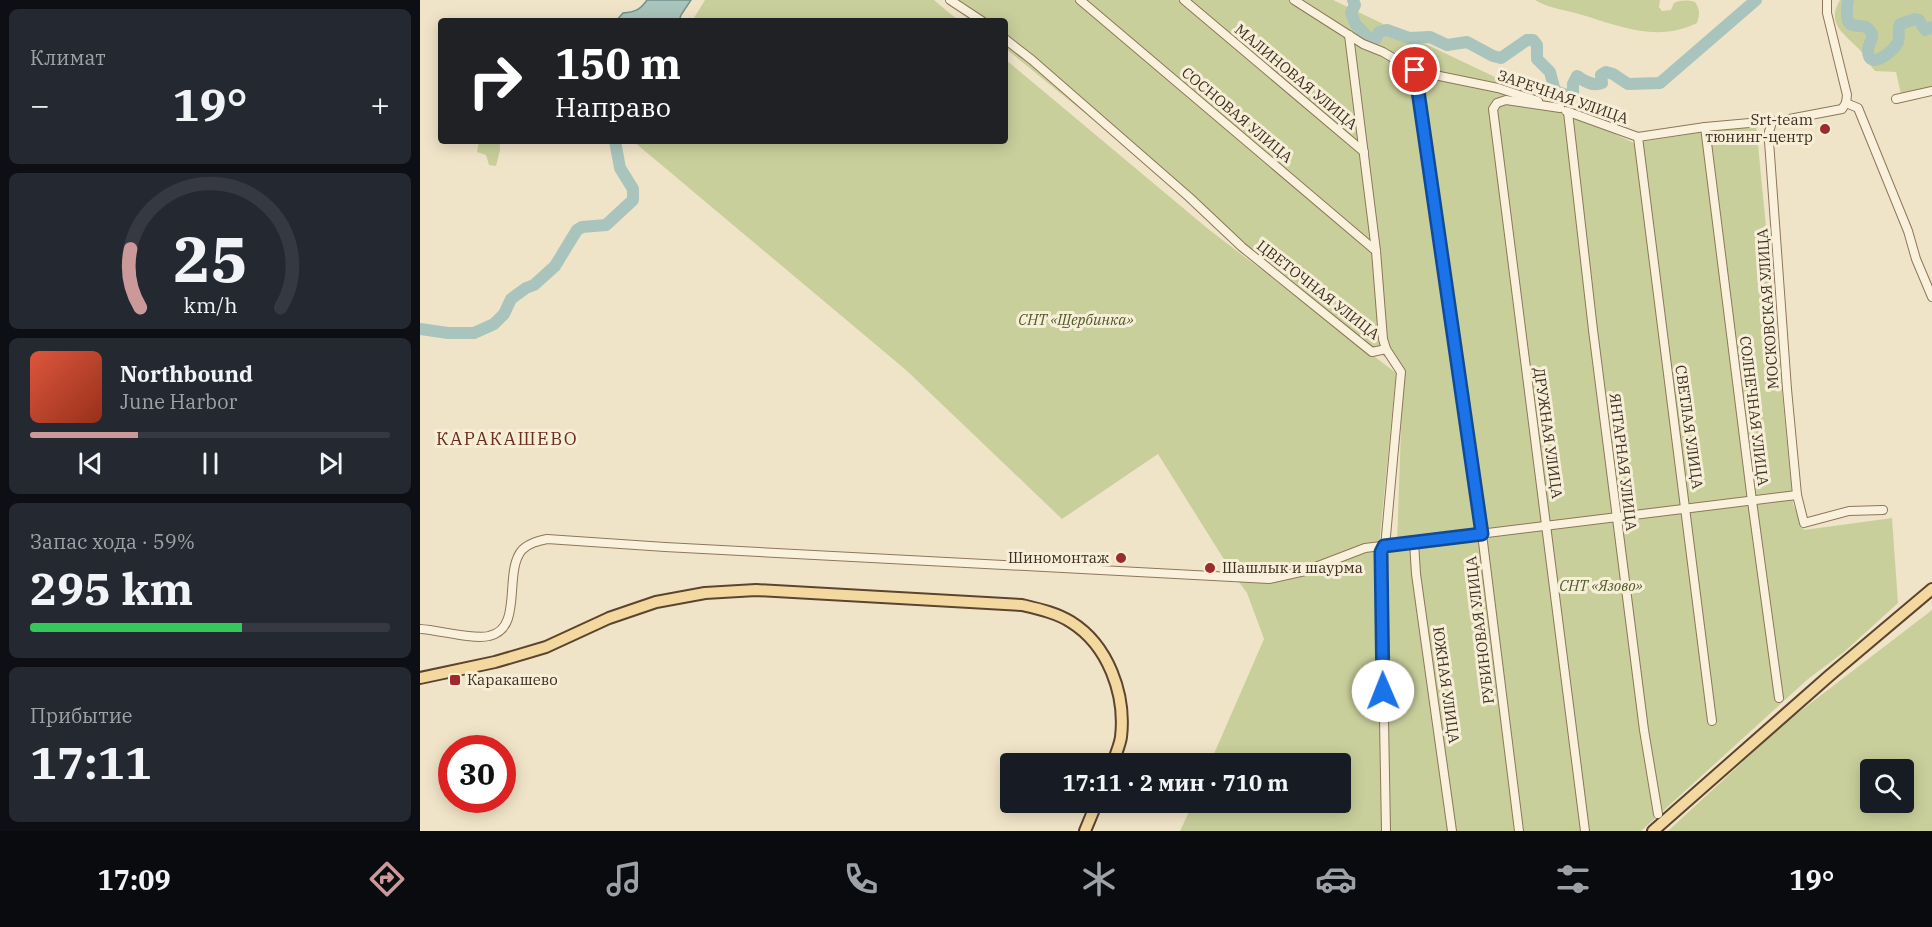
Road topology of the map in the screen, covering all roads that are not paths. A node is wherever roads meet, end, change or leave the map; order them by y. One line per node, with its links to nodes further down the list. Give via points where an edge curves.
1 (950, 0): 6 (street)
2 (1080, 0): 18 (street, СОСНОВАЯ УЛИЦА)
3 (1184, 0): 17 (street, МАЛИНОВАЯ УЛИЦА)
4 (1294, 0): 7 (street, ЗАРЕЧНАЯ УЛИЦА)
5 (1827, 0): 12 (street, via 1845,84)
6 (977, 18)
7 (1349, 35): 9 (street, ЗАРЕЧНАЯ УЛИЦА); 17 (street)
8 (1008, 41): 20 (street, ЦВЕТОЧНАЯ УЛИЦА, via 1292,290 1372,352)
9 (1415, 70): 13 (street, ЗАРЕЧНАЯ УЛИЦА, via 1498,88); 27 (street, РУБИНОВАЯ УЛИЦА)
10 (1932, 91): 11 (street)
11 (1896, 99)
12 (1844, 106): 14 (street, ЗАРЕЧНАЯ УЛИЦА); 19 (street, via 1858,108)
13 (1564, 110): 16 (street, ЗАРЕЧНАЯ УЛИЦА); 25 (street, ЯНТАРНАЯ УЛИЦА); 26 (street, ДРУЖНАЯ УЛИЦА, via 1506,100 1493,109)
14 (1772, 122): 15 (street, ЗАРЕЧНАЯ УЛИЦА); 21 (street, МОСКОВСКАЯ УЛИЦА, via 1769,141)
15 (1705, 127): 16 (street, ЗАРЕЧНАЯ УЛИЦА); 22 (street, СОЛНЕЧНАЯ УЛИЦА)
16 (1638, 137): 23 (street, СВЕТЛАЯ УЛИЦА)
17 (1364, 152): 18 (street)
18 (1376, 251): 20 (street)
19 (1932, 297)
20 (1386, 349): 29 (street, ЦВЕТОЧНАЯ УЛИЦА, via 1401,372)
21 (1797, 495): 22 (street); 24 (street, МОСКОВСКАЯ УЛИЦА, via 1804,523 1849,511)
22 (1752, 501): 23 (street); 33 (street, СОЛНЕЧНАЯ УЛИЦА)
23 (1686, 509): 25 (street); 34 (street, СВЕТЛАЯ УЛИЦА)
24 (1883, 510)
25 (1617, 518): 26 (street); 37 (street, ЯНТАРНАЯ УЛИЦА)
26 (1547, 526): 27 (street); 42 (street, ДРУЖНАЯ УЛИЦА)
27 (1482, 534): 28 (street); 41 (street, РУБИНОВАЯ УЛИЦА)
28 (1414, 542): 29 (street); 40 (street, ЮЖНАЯ УЛИЦА)
29 (1384, 546): 31 (street, via 1269,579 547,539 534,542 521,552 513,575 510,615 500,631 478,638); 39 (street, ЦВЕТОЧНАЯ УЛИЦА, via 1381,552)
30 (1932, 589): 43 (main road)
31 (420, 629)
32 (420, 678): 35 (main road, via 495,662 656,602 705,593 756,590 1022,605 1071,622 1107,660 1121,712)
33 (1779, 698)
34 (1712, 721)
35 (1116, 753)
36 (1092, 813): 38 (main road)
37 (1658, 814)
38 (1085, 831)
39 (1386, 831)
40 (1452, 831)
41 (1519, 831)
42 (1585, 831)
43 (1653, 831)

